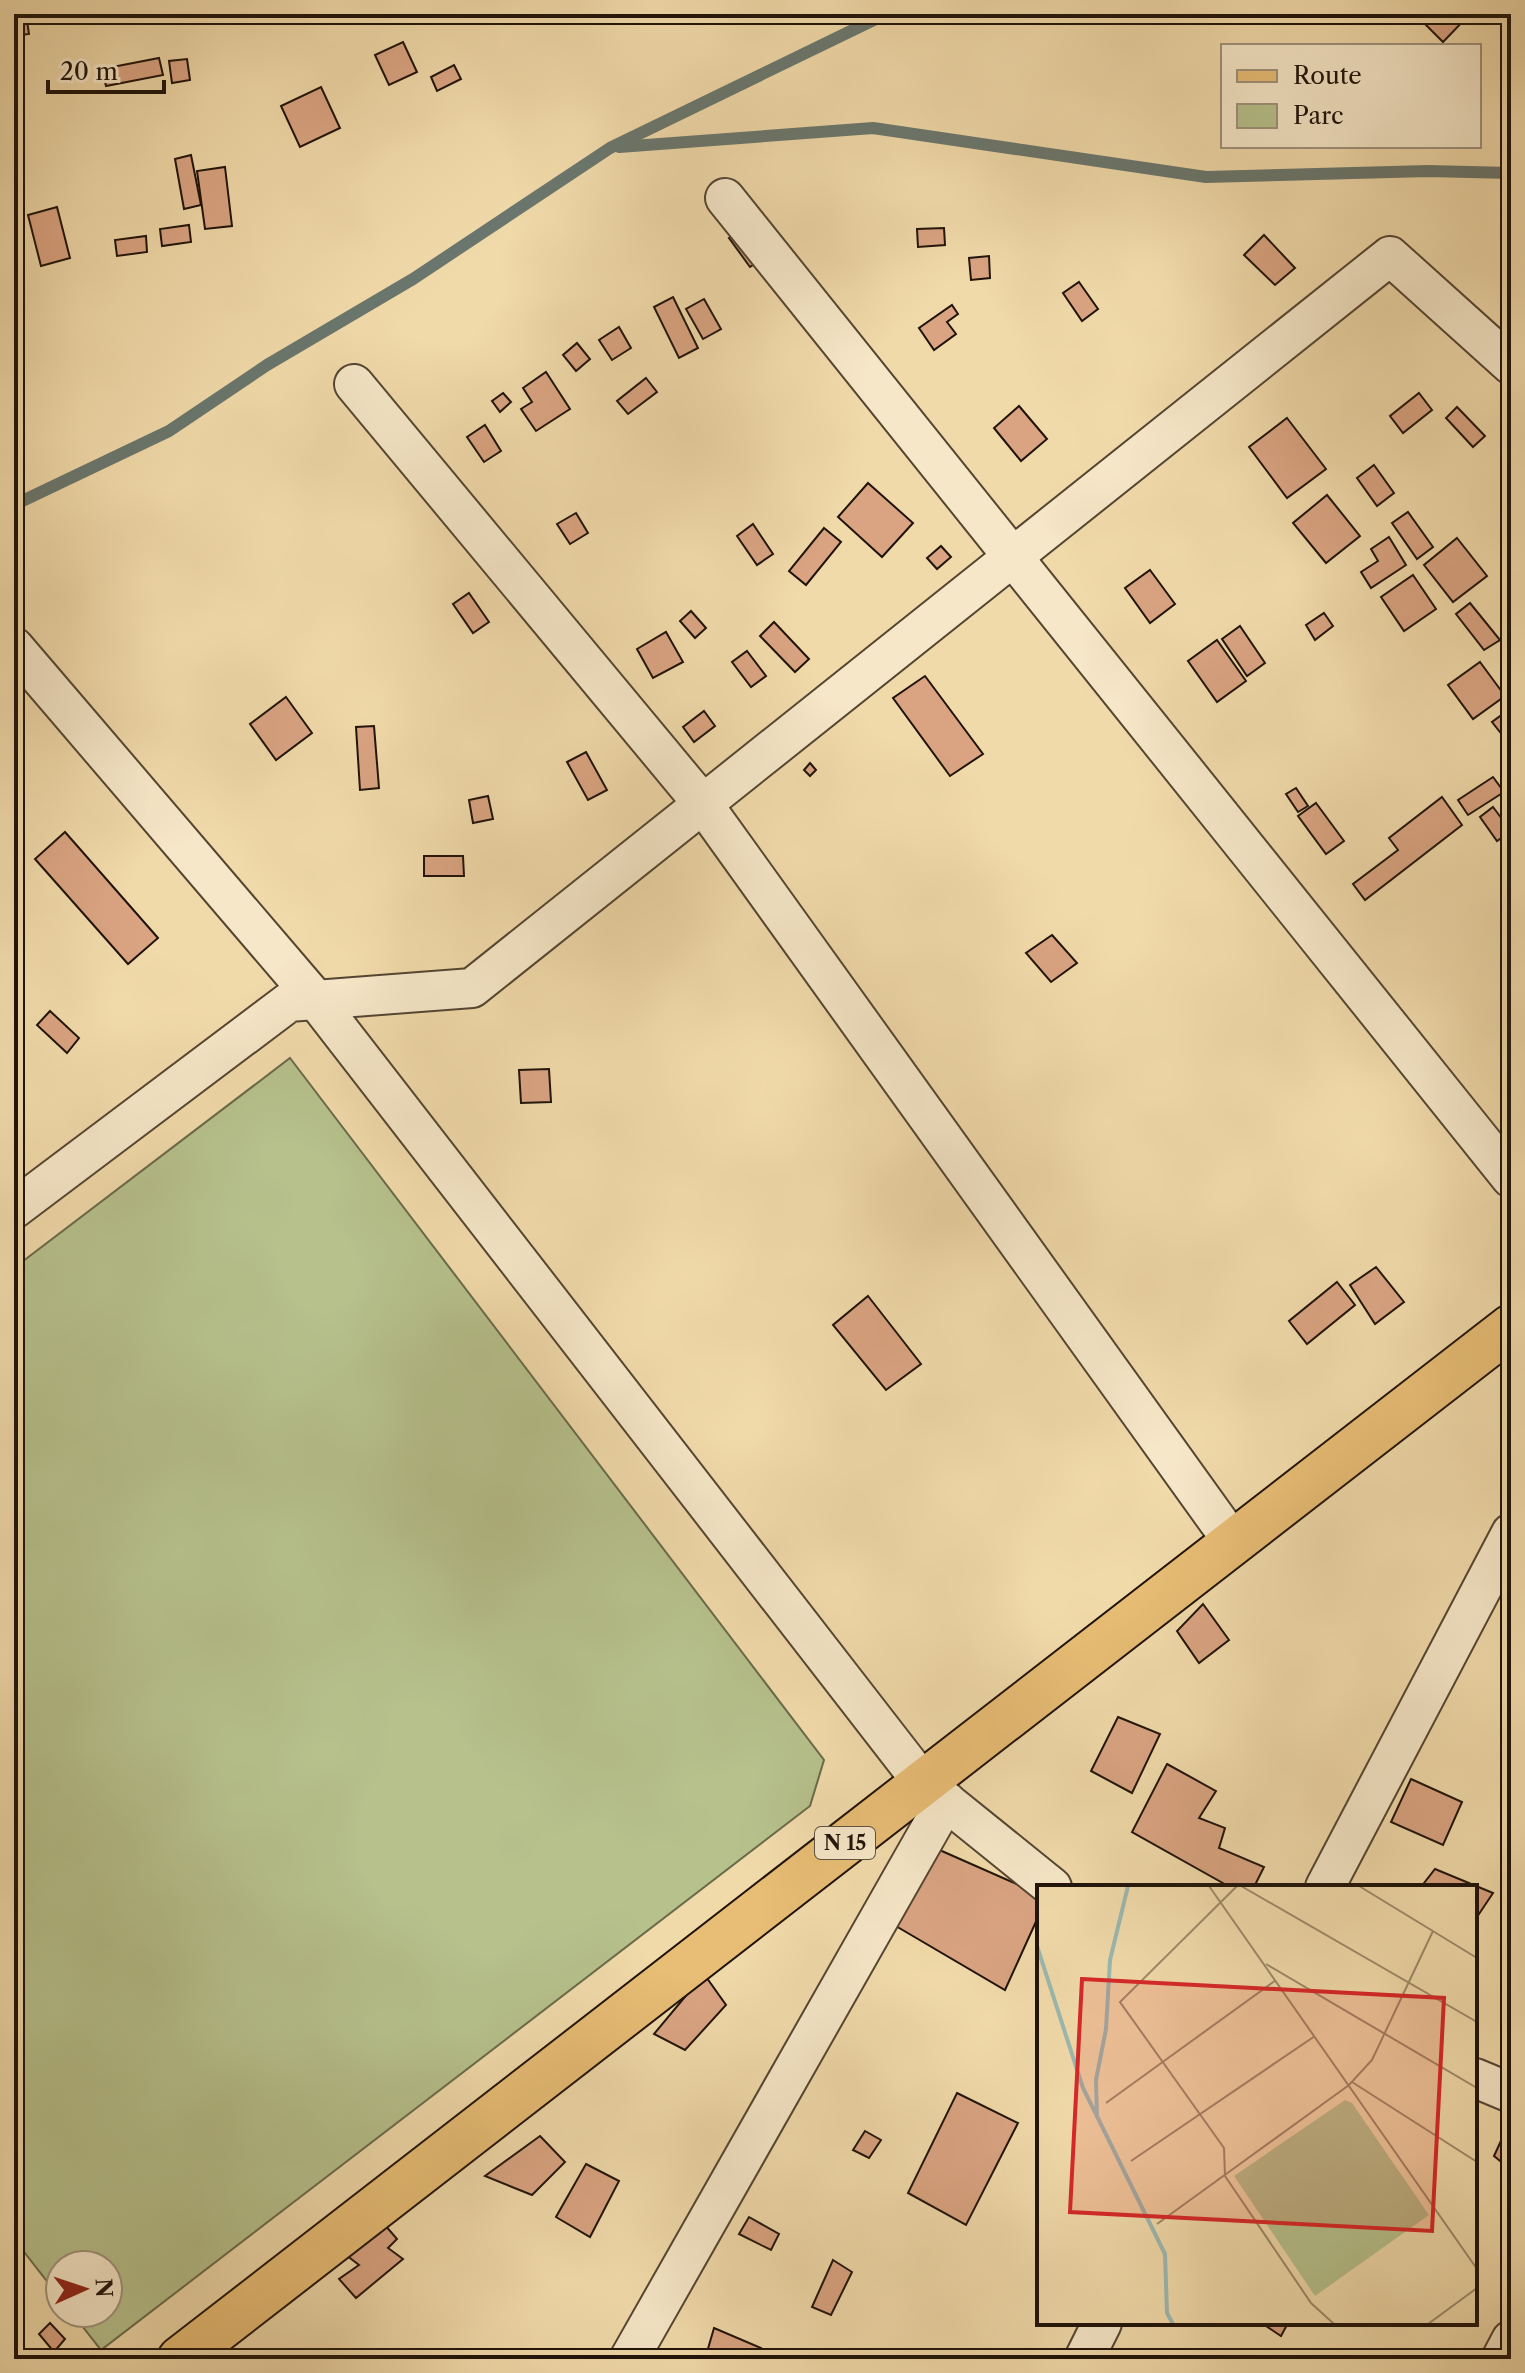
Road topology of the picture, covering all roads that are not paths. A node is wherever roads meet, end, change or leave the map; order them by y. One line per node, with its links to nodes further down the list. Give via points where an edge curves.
1 (725, 198): 4 (street)
2 (1511, 365): 4 (street, via 1390,256)
3 (354, 384): 6 (street)
4 (1013, 557): 6 (street); 8 (street)
5 (14, 647): 7 (street)
6 (703, 804): 7 (street, via 472,988); 12 (street)
7 (316, 1000): 9 (street, via 289,1002); 13 (street)
8 (1511, 1178)
9 (14, 1209)
10 (1511, 1327): 12 (main road, N 15)
11 (1511, 1533): 15 (street)
12 (1233, 1542): 13 (main road, N 15)
13 (934, 1792): 14 (street); 20 (main road, N 15); 21 (street)
14 (1050, 1885)
15 (1326, 1885)
16 (1477, 2079): 17 (street)
17 (1511, 2093)
18 (1101, 2325): 22 (street)
19 (1511, 2340): 23 (street)
20 (180, 2359)
21 (629, 2359)
22 (1084, 2359)
23 (1501, 2359)

